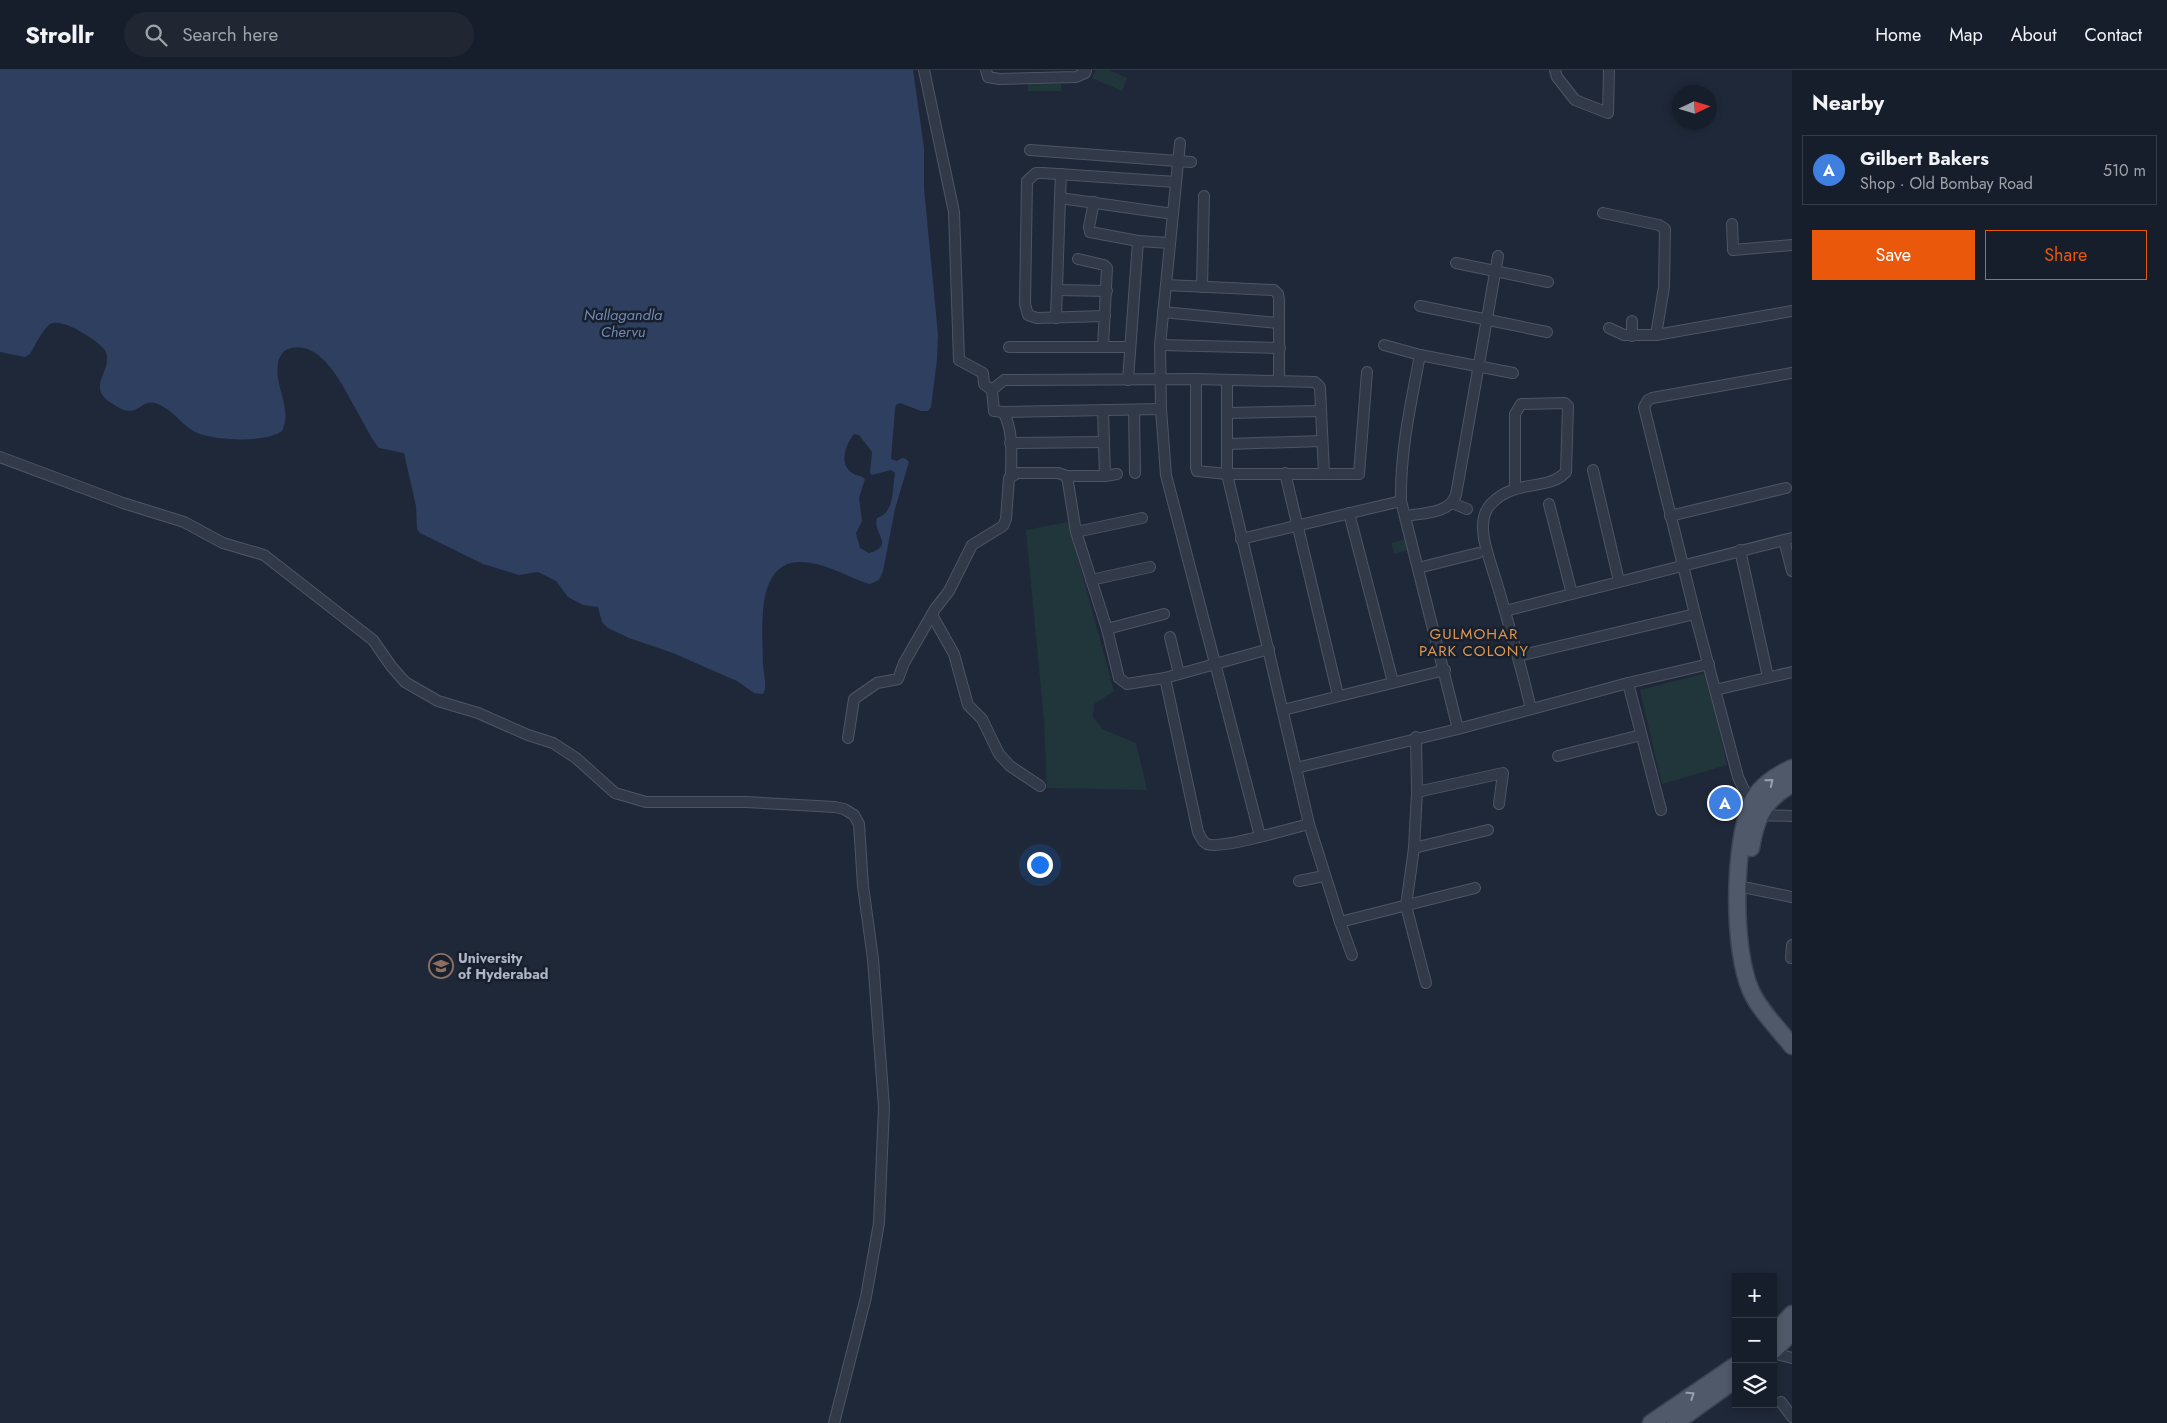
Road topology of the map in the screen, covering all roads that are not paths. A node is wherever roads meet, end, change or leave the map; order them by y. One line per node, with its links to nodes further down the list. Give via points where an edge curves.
1 (924, 70): 58 (street, via 954,212 958,360 983,373 984,384)
2 (986, 70): 3 (street, via 988,77 999,79 1076,76)
3 (1086, 70)
4 (1555, 70): 5 (street, via 1556,77 1575,100 1608,113)
5 (1609, 70)
6 (1180, 143): 8 (street)
7 (1030, 150): 8 (street)
8 (1178, 161): 9 (street); 11 (street)
9 (1191, 162)
10 (1061, 174): 11 (street); 13 (street); 34 (street, via 1036,173 1027,181 1026,187 1026,309 1032,318)
11 (1176, 182): 16 (street)
12 (1204, 196): 27 (street)
13 (1060, 198): 14 (street); 28 (street)
14 (1094, 202): 16 (street); 18 (street, via 1090,232)
15 (1603, 213): 40 (street, via 1664,227 1664,287)
16 (1173, 214): 19 (street)
17 (1732, 224): 20 (street, via 1733,250)
18 (1138, 241): 19 (street); 46 (street)
19 (1170, 243): 26 (street)
20 (1792, 246)
21 (1498, 256): 24 (street)
22 (1078, 259): 29 (street, via 1106,266)
23 (1456, 263): 24 (street)
24 (1494, 270): 25 (street); 35 (street)
25 (1548, 282)
26 (1166, 285): 27 (street); 32 (street)
27 (1202, 287): 37 (street, via 1274,290 1279,299)
28 (1057, 290): 29 (street); 34 (street)
29 (1107, 291): 33 (street)
30 (1420, 306): 35 (street)
31 (1792, 311): 40 (street)
32 (1163, 312): 37 (street); 43 (street)
33 (1105, 316): 34 (street); 45 (street)
34 (1056, 318)
35 (1486, 319): 39 (street); 49 (street)
36 (1632, 321): 41 (street)
37 (1278, 323): 47 (street)
38 (1609, 328): 41 (street)
39 (1547, 332)
40 (1656, 335): 41 (street)
41 (1632, 336)
42 (1384, 345): 48 (street)
43 (1160, 346): 47 (street); 55 (street)
44 (1009, 347): 45 (street)
45 (1103, 347): 46 (street)
46 (1130, 347): 54 (street)
47 (1280, 348): 57 (street)
48 (1420, 355): 49 (street); 81 (street, via 1404,445)
49 (1476, 367): 52 (street); 82 (street, via 1456,495)
50 (1367, 372): 75 (street, via 1359,474)
51 (1792, 373): 87 (street, via 1648,400 1644,411)
52 (1513, 374)
53 (1196, 379): 55 (street); 56 (street); 73 (street, via 1196,468 1200,472)
54 (1128, 380): 55 (street); 58 (street, via 1004,380)
55 (1160, 380): 59 (street)
56 (1227, 380): 57 (street); 64 (street)
57 (1279, 381): 62 (street, via 1315,382 1320,387)
58 (992, 390): 63 (street, via 994,412)
59 (1161, 409): 60 (street); 110 (street, via 1166,475)
60 (1134, 410): 61 (street); 71 (street)
61 (1103, 411): 63 (street); 66 (street)
62 (1321, 411): 64 (street); 65 (street)
63 (1003, 412): 67 (street, via 1007,418)
64 (1228, 414): 68 (street)
65 (1322, 441): 68 (street); 75 (street)
66 (1104, 442): 67 (street); 78 (street)
67 (1010, 443): 76 (street)
68 (1228, 444): 73 (street)
69 (0, 457): 164 (street, via 123,504 184,522 223,543 264,555 373,640 405,682 438,701 553,743 576,758 615,793 646,802 746,802 835,807 854,815 859,824 873,959 884,1106 878,1223 866,1297)
70 (1593, 470): 100 (street)
71 (1135, 473)
72 (1117, 474): 78 (street)
73 (1227, 474): 74 (street); 91 (street)
74 (1285, 474): 75 (street); 89 (street)
75 (1324, 474)
76 (1011, 476): 77 (street, via 1018,473); 105 (street, via 1003,526 972,546 949,591)
77 (1068, 476): 78 (street); 90 (street)
78 (1105, 476)
79 (1515, 488): 79 (street, via 1517,407 1521,404 1565,402 1568,406 1566,472 1553,481); 102 (street, via 1489,505 1483,517 1484,540)
80 (1786, 488): 87 (street)
81 (1401, 501): 85 (street); 86 (street)
82 (1452, 503): 84 (street); 86 (street, via 1445,508)
83 (1549, 504): 101 (street)
84 (1467, 509)
85 (1349, 513): 89 (street); 117 (street)
86 (1405, 516): 97 (street)
87 (1670, 516): 95 (street)
88 (1142, 518): 90 (street)
89 (1296, 526): 91 (street); 120 (street)
90 (1076, 532): 99 (street)
91 (1241, 539): 108 (street)
92 (1788, 539): 93 (street); 98 (street)
93 (1740, 550): 95 (street); 115 (street)
94 (1478, 553): 97 (street)
95 (1682, 564): 100 (street); 104 (street)
96 (1150, 567): 99 (street)
97 (1418, 568): 112 (street)
98 (1792, 571)
99 (1091, 580): 106 (street)
100 (1619, 581): 101 (street)
101 (1572, 594): 102 (street)
102 (1505, 611): 109 (street)
103 (1164, 614): 106 (street)
104 (1695, 614): 109 (street); 111 (street)
105 (932, 615): 125 (street, via 898,679 877,684 854,699); 131 (street, via 954,654 968,705 982,719 999,754 1010,766)
106 (1107, 629): 116 (street, via 1119,678 1132,683)
107 (1170, 637): 114 (street)
108 (1269, 649): 110 (street); 122 (street)
109 (1518, 656): 121 (street)
110 (1215, 664): 114 (street); 139 (street)
111 (1708, 664): 118 (street); 119 (street)
112 (1445, 670): 117 (street); 123 (street)
113 (1792, 672): 115 (street)
114 (1179, 674): 116 (street)
115 (1768, 677): 119 (street)
116 (1165, 678): 139 (street, via 1202,840 1216,846)
117 (1393, 682): 120 (street)
118 (1628, 683): 121 (street); 124 (street)
119 (1715, 690): 135 (street, via 1738,777)
120 (1338, 695): 122 (street)
121 (1531, 708): 123 (street)
122 (1283, 710): 128 (street)
123 (1458, 729): 126 (street)
124 (1641, 735): 127 (street); 134 (street)
125 (848, 738)
126 (1416, 738): 128 (street); 132 (street)
127 (1558, 756)
128 (1296, 768): 137 (street)
129 (1792, 768): 135 (main road, one-way to 129, via 1766,785)
130 (1792, 784): 135 (main road)
131 (1040, 786)
132 (1418, 792): 133 (street, via 1504,773); 140 (street)
133 (1499, 804)
134 (1661, 810)
135 (1752, 812): 136 (street); 144 (main road); 153 (main road, via 1741,843 1738,888 1744,973 1760,1007)
136 (1792, 816)
137 (1309, 824): 139 (street); 141 (street)
138 (1488, 830): 140 (street)
139 (1260, 836)
140 (1414, 848): 146 (street)
141 (1324, 876): 142 (street); 147 (street)
142 (1299, 881)
143 (1475, 888): 146 (street)
144 (1748, 888): 145 (street); 152 (main road, via 1748,934 1753,971 1769,1002)
145 (1792, 897)
146 (1406, 906): 147 (street); 151 (street)
147 (1340, 922): 149 (street)
148 (1792, 945): 150 (street)
149 (1352, 955)
150 (1790, 958)
151 (1426, 983)
152 (1792, 1029)
153 (1792, 1046)
154 (1792, 1314): 155 (main road)
155 (1777, 1331)
156 (1792, 1332): 157 (main road)
157 (1777, 1348)
158 (1777, 1353): 159 (street)
159 (1792, 1358)
160 (1732, 1368): 165 (main road, one-way to 160)
161 (1732, 1382): 166 (main road)
162 (1780, 1402): 163 (street)
163 (1792, 1417)
164 (834, 1423)
165 (1651, 1423)
166 (1675, 1423)

